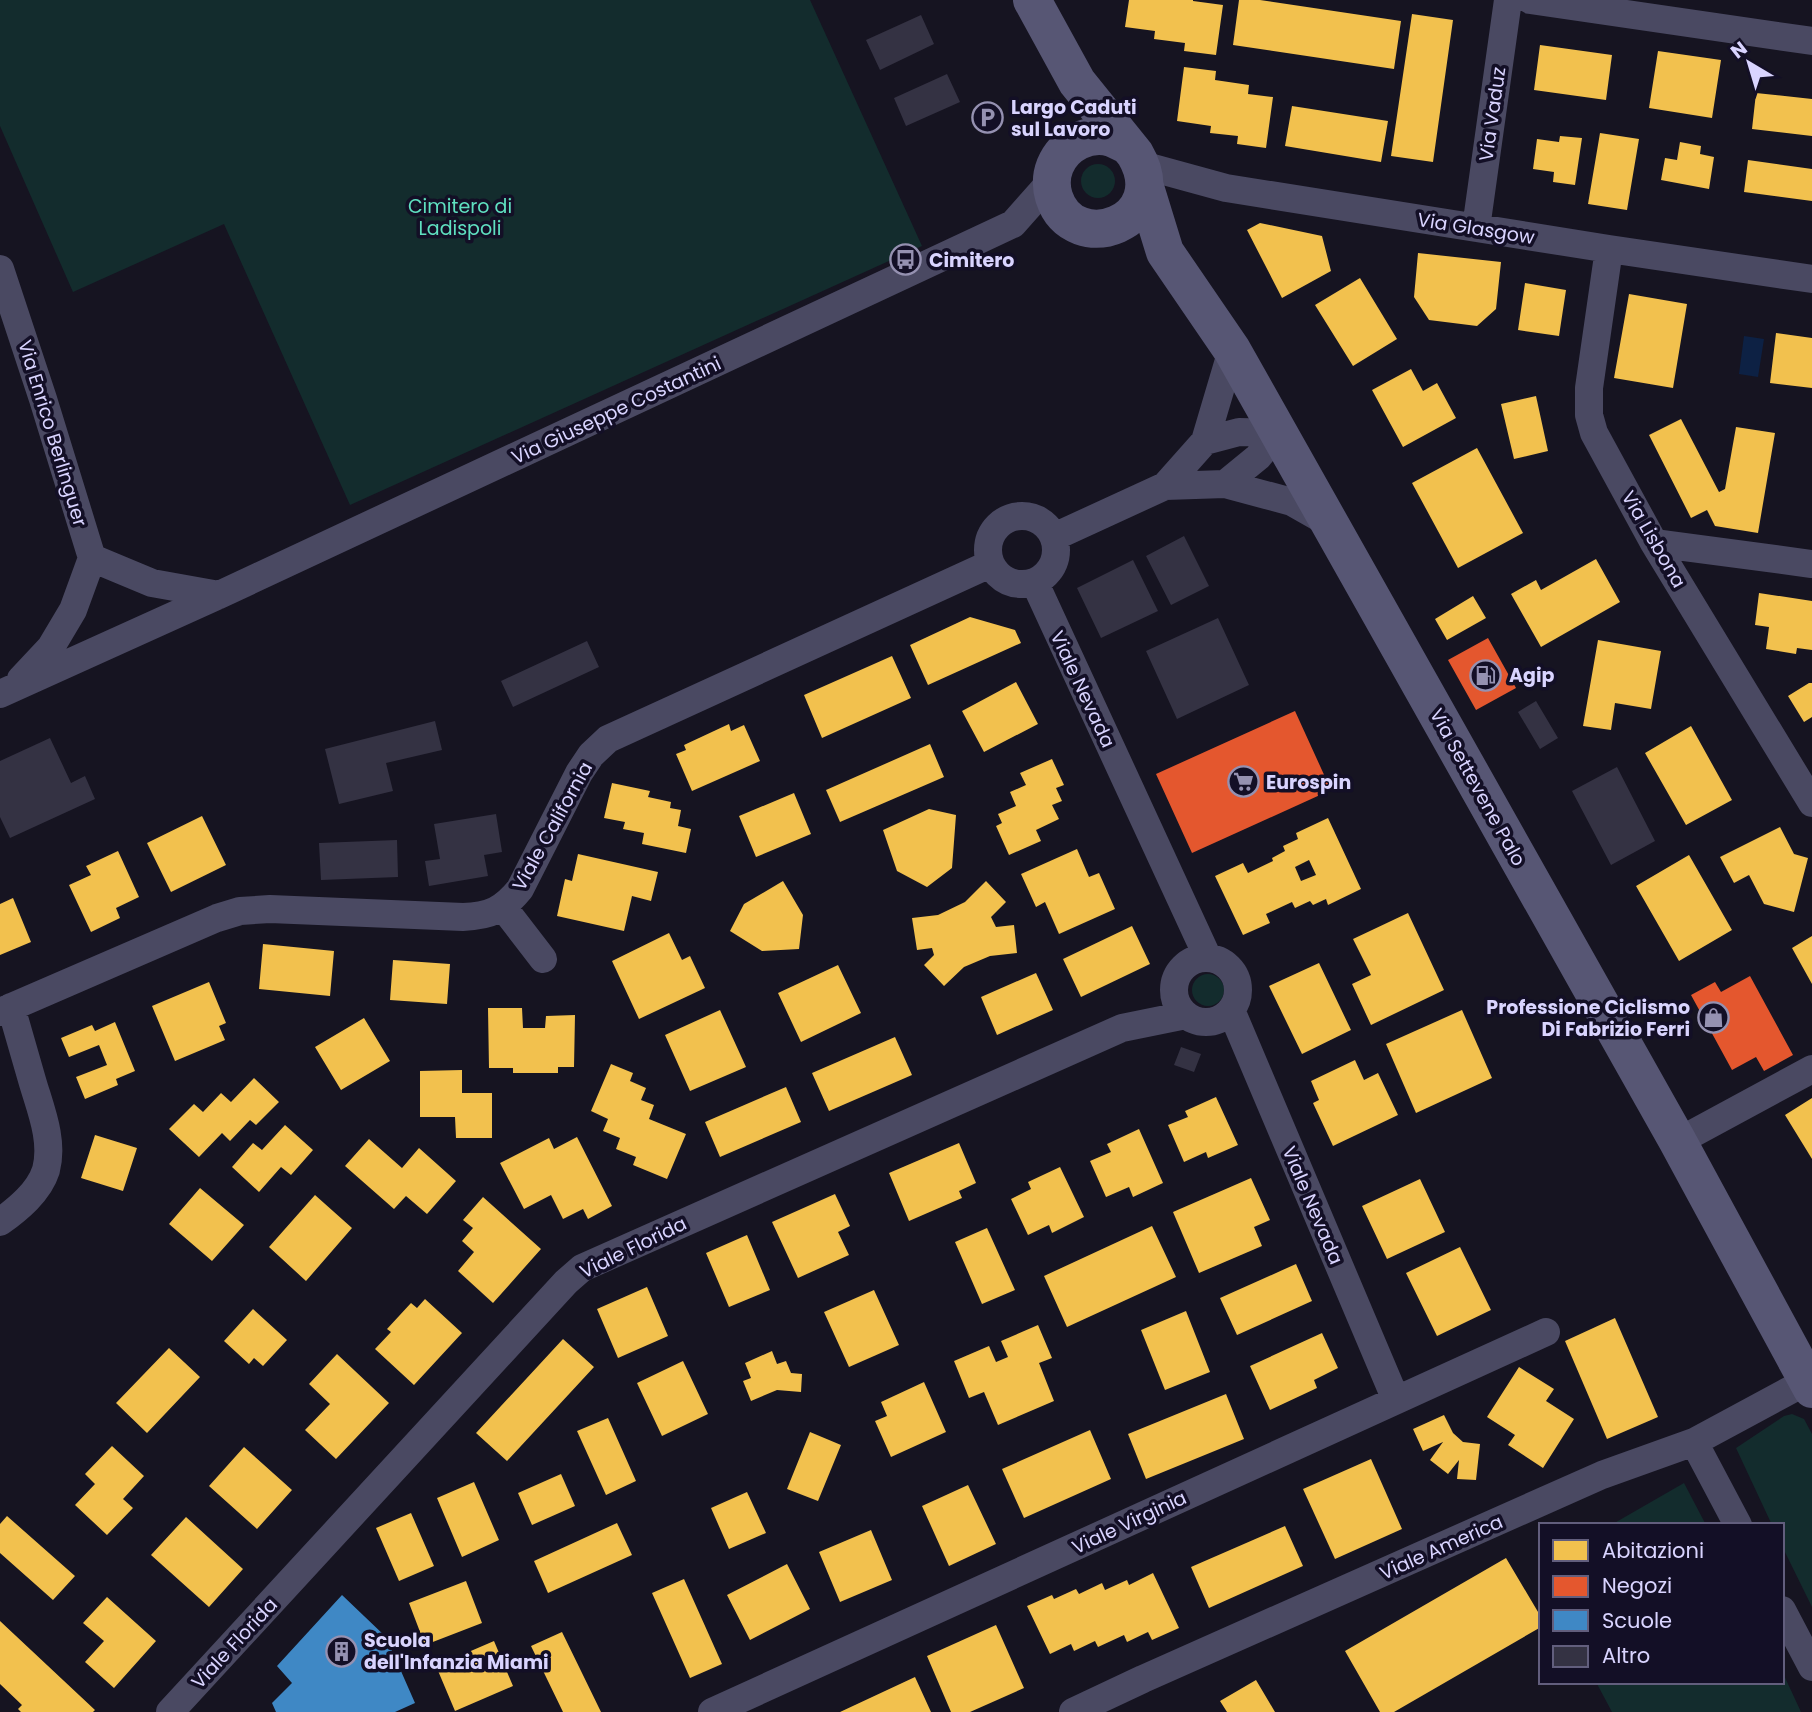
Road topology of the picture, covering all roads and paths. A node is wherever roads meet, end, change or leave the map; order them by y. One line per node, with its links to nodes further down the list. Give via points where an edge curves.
1 (1032, 0): 5 (street, Via Settevene Palo)
2 (1508, 0): 11 (street, Via Vaduz)
3 (1530, 0): 4 (street)
4 (1812, 41)
5 (1077, 82): 6 (street); 7 (street, Via Settevene Palo)
6 (1069, 146): 7 (street, via 1097,136 1113,138); 8 (street, via 1054,167)
7 (1138, 166): 10 (street, via 1142,201 1135,212 1112,227); 11 (street, Via Glasgow, via 1226,188); 13 (street, Via Settevene Palo)
8 (1052, 180): 9 (street); 10 (street, via 1052,192 1063,214)
9 (1013, 224): 10 (street); 28 (street, Via Giuseppe Costantini)
10 (1086, 226): 13 (street)
11 (1476, 228): 12 (street, Via Glasgow)
12 (1609, 249): 15 (street, Via Glasgow); 23 (street, Via Lisbona, via 1589,415 1598,442)
13 (1165, 252): 16 (street, Via Settevene Palo)
14 (0, 269): 24 (street, Via Enrico Berlinguer)
15 (1812, 279)
16 (1232, 350): 17 (street, Via Settevene Palo); 18 (street)
17 (1278, 433): 18 (street, via 1239,432); 19 (street); 21 (street, Via Settevene Palo)
18 (1205, 441): 20 (street)
19 (1225, 484): 20 (street); 21 (street, via 1292,502)
20 (1166, 486): 22 (street)
21 (1329, 523): 39 (street, Via Settevene Palo)
22 (1054, 537): 25 (street, via 1040,521 1009,518 999,524 988,542); 27 (street, via 1057,548 1051,569)
23 (1654, 543): 26 (street); 30 (street, Via Lisbona)
24 (92, 558): 28 (street, via 152,583); 29 (street, via 73,610 51,648)
25 (990, 564): 27 (street, via 995,573 1013,584); 31 (street, Viale California, via 608,739 579,773 520,889)
26 (1812, 564)
27 (1035, 583): 33 (street, Viale Nevada, via 1185,909)
28 (219, 595): 29 (street, Via Giuseppe Costantini)
29 (6, 691)
30 (1812, 803)
31 (503, 907): 32 (street); 34 (street, Viale California, via 486,915 463,917 240,911)
32 (542, 959)
33 (1189, 970): 35 (street, via 1223,962 1239,989); 36 (street, via 1174,995); 37 (street, Viale Florida)
34 (6, 1009): 40 (street, via 43,1120 48,1155 37,1186)
35 (1231, 1010): 36 (street, via 1215,1021 1196,1021); 43 (street, Viale Nevada)
36 (1186, 1015): 37 (street, Viale Florida)
37 (1122, 1028): 48 (street, Viale Florida, via 577,1272)
38 (1812, 1069): 39 (street)
39 (1676, 1140): 42 (street, Via Settevene Palo)
40 (0, 1222)
41 (1546, 1332): 43 (street, Viale Virginia)
42 (1810, 1384): 44 (street, Viale America)
43 (1396, 1400): 49 (street, Viale Virginia)
44 (1694, 1442): 45 (street); 50 (street, Viale America, via 1602,1475)
45 (1737, 1523)
46 (1784, 1614): 47 (street)
47 (1812, 1667)
48 (170, 1712)
49 (712, 1712)
50 (1073, 1712)

